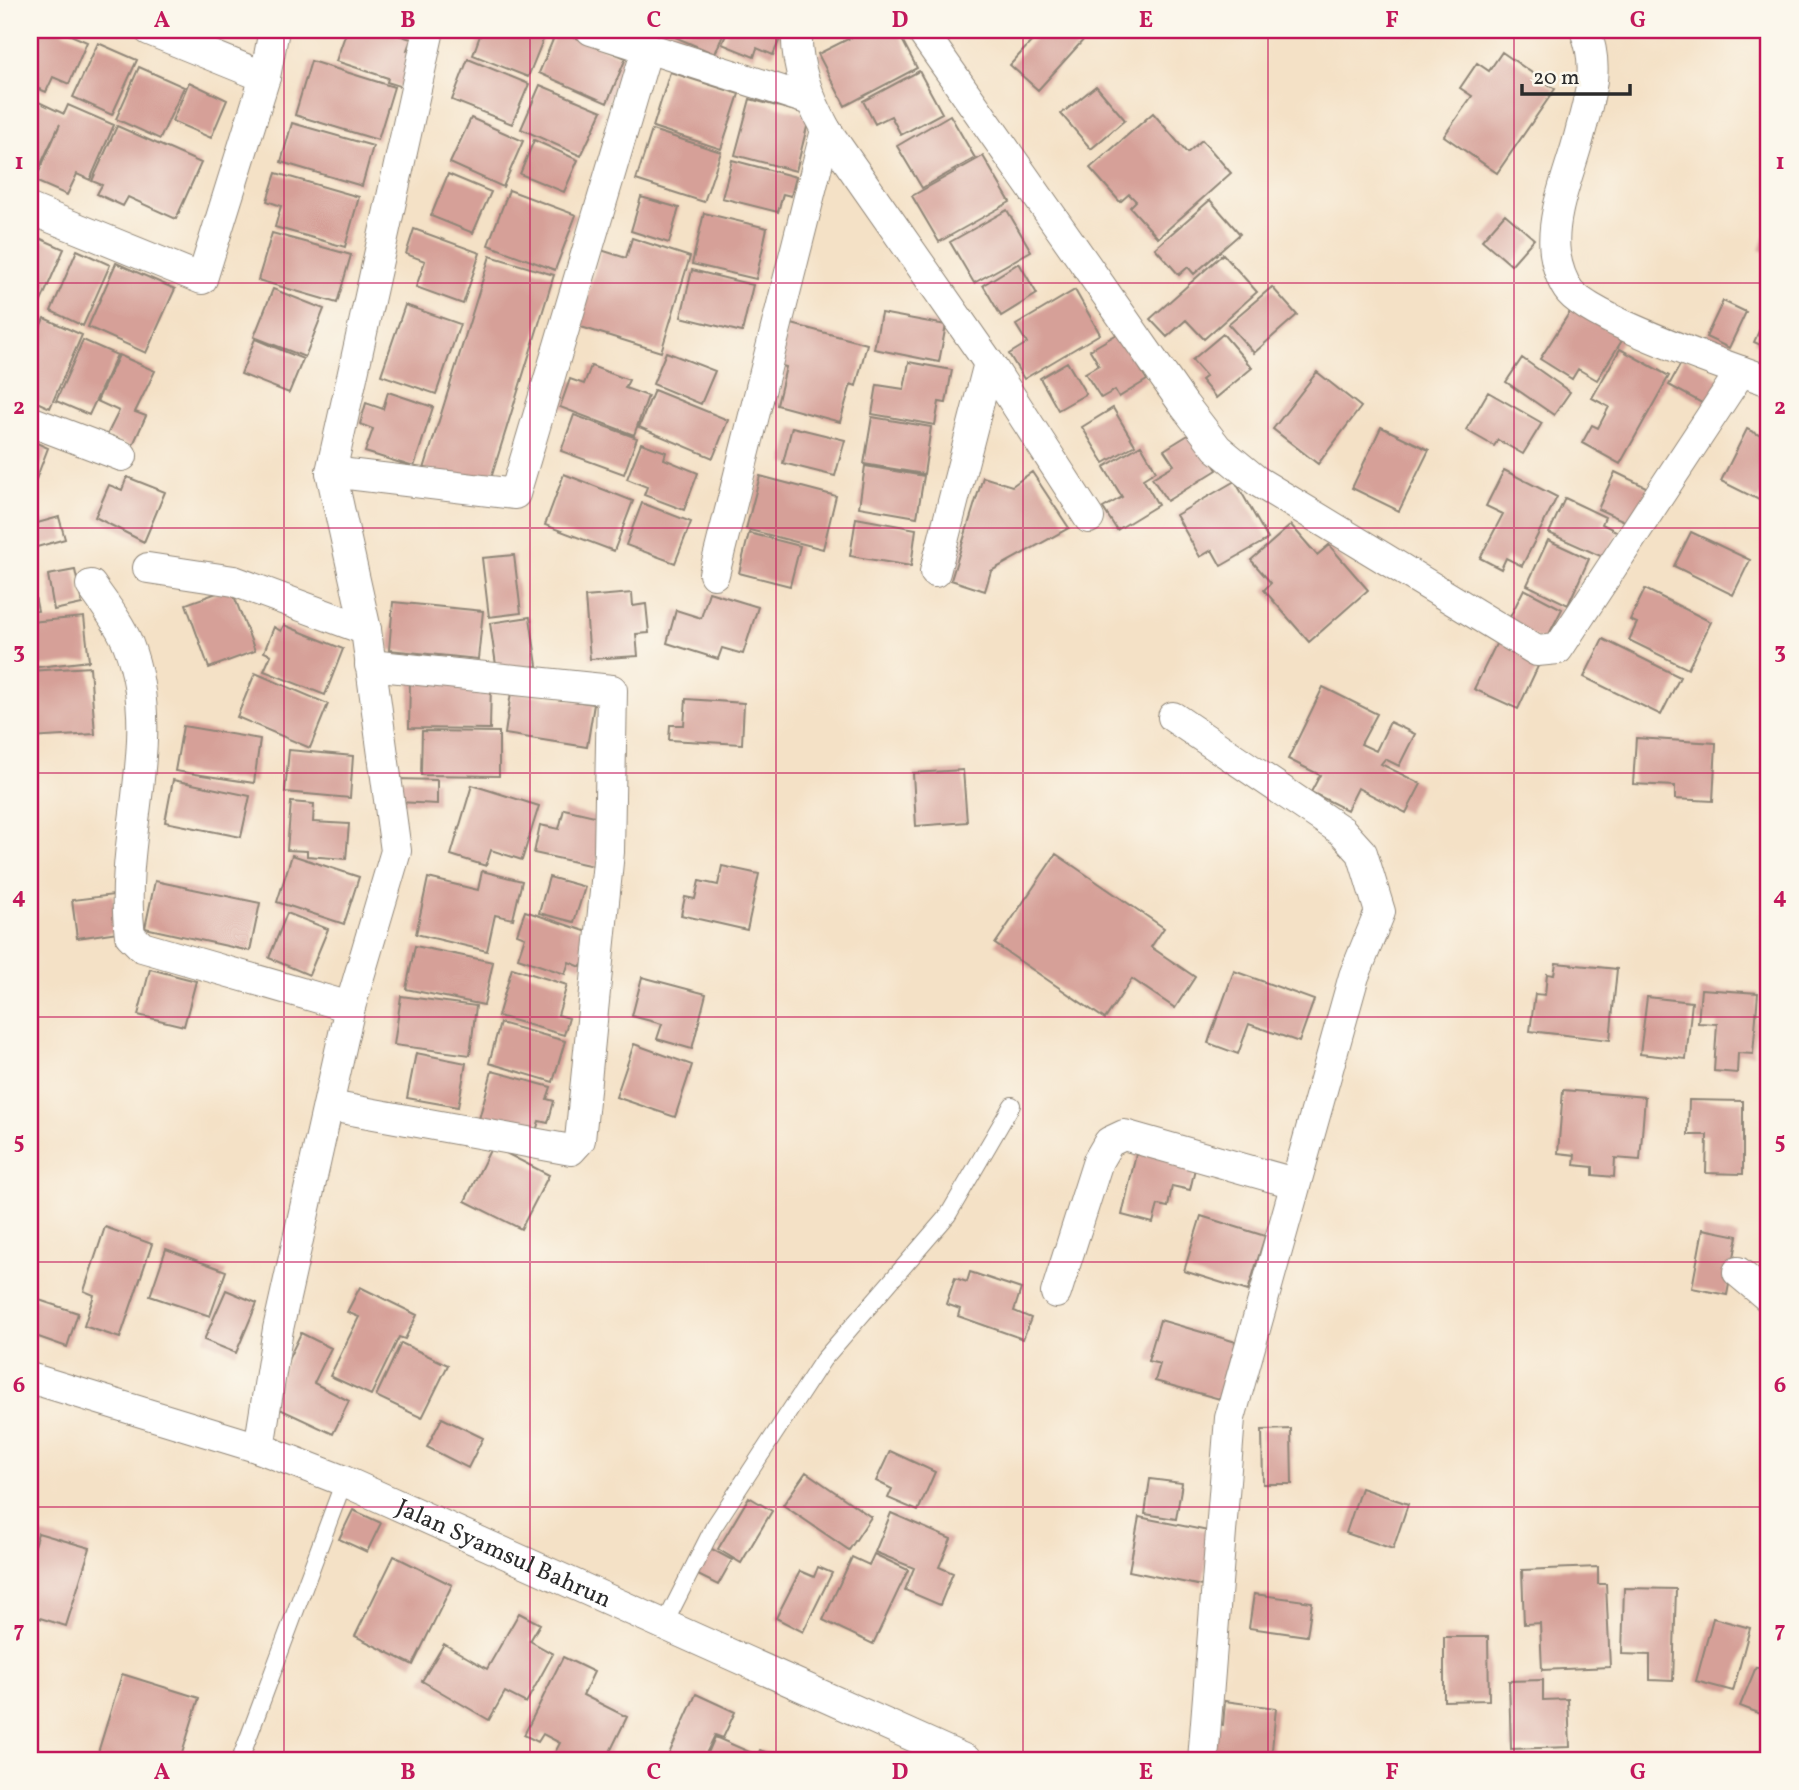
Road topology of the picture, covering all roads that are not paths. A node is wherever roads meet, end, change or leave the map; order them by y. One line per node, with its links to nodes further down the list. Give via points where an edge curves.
1 (149, 30): 9 (street)
2 (274, 30): 9 (street)
3 (429, 30): 18 (street)
4 (591, 30): 8 (street)
5 (797, 30): 10 (street, via 800,68)
6 (921, 30): 14 (street, via 1217,448 1257,481 1537,652 1558,649)
7 (1585, 30): 14 (street, via 1593,51 1595,79 1556,223 1555,252 1561,276 1570,292 1611,319)
8 (647, 49): 10 (street); 18 (street, via 515,494)
9 (265, 78): 12 (street, via 202,279)
10 (810, 100): 11 (street)
11 (827, 130): 13 (street); 22 (street)
12 (30, 209)
13 (989, 363): 19 (street); 21 (street)
14 (1741, 371): 15 (street)
15 (1769, 381)
16 (30, 421): 17 (street)
17 (122, 456)
18 (331, 472): 24 (street)
19 (1089, 518)
20 (148, 568): 24 (street, via 234,581)
21 (934, 572)
22 (714, 573)
23 (91, 585): 27 (street, via 127,641 141,704 144,743 128,872 130,935 142,947)
24 (366, 630): 25 (street)
25 (370, 665): 27 (street, via 396,851); 29 (street, via 612,690 607,876 580,1140 571,1150)
26 (1173, 717): 30 (street, via 1342,831 1362,853 1380,912 1354,976)
27 (350, 1007): 29 (street)
28 (1012, 1105): 37 (lane, via 948,1215 823,1360 713,1528)
29 (330, 1106): 35 (street, via 278,1329)
30 (1294, 1183): 32 (street, via 1124,1135 1109,1142 1098,1161); 40 (street, via 1230,1418)
31 (1738, 1272): 33 (street)
32 (1056, 1293)
33 (1769, 1298)
34 (30, 1378): 35 (street, Jalan Syamsul Bahrun)
35 (259, 1448): 36 (street, Jalan Syamsul Bahrun)
36 (344, 1480): 37 (street, Jalan Syamsul Bahrun); 38 (lane)
37 (665, 1623): 39 (street, Jalan Syamsul Bahrun)
38 (240, 1760)
39 (966, 1760)
40 (1203, 1760)

